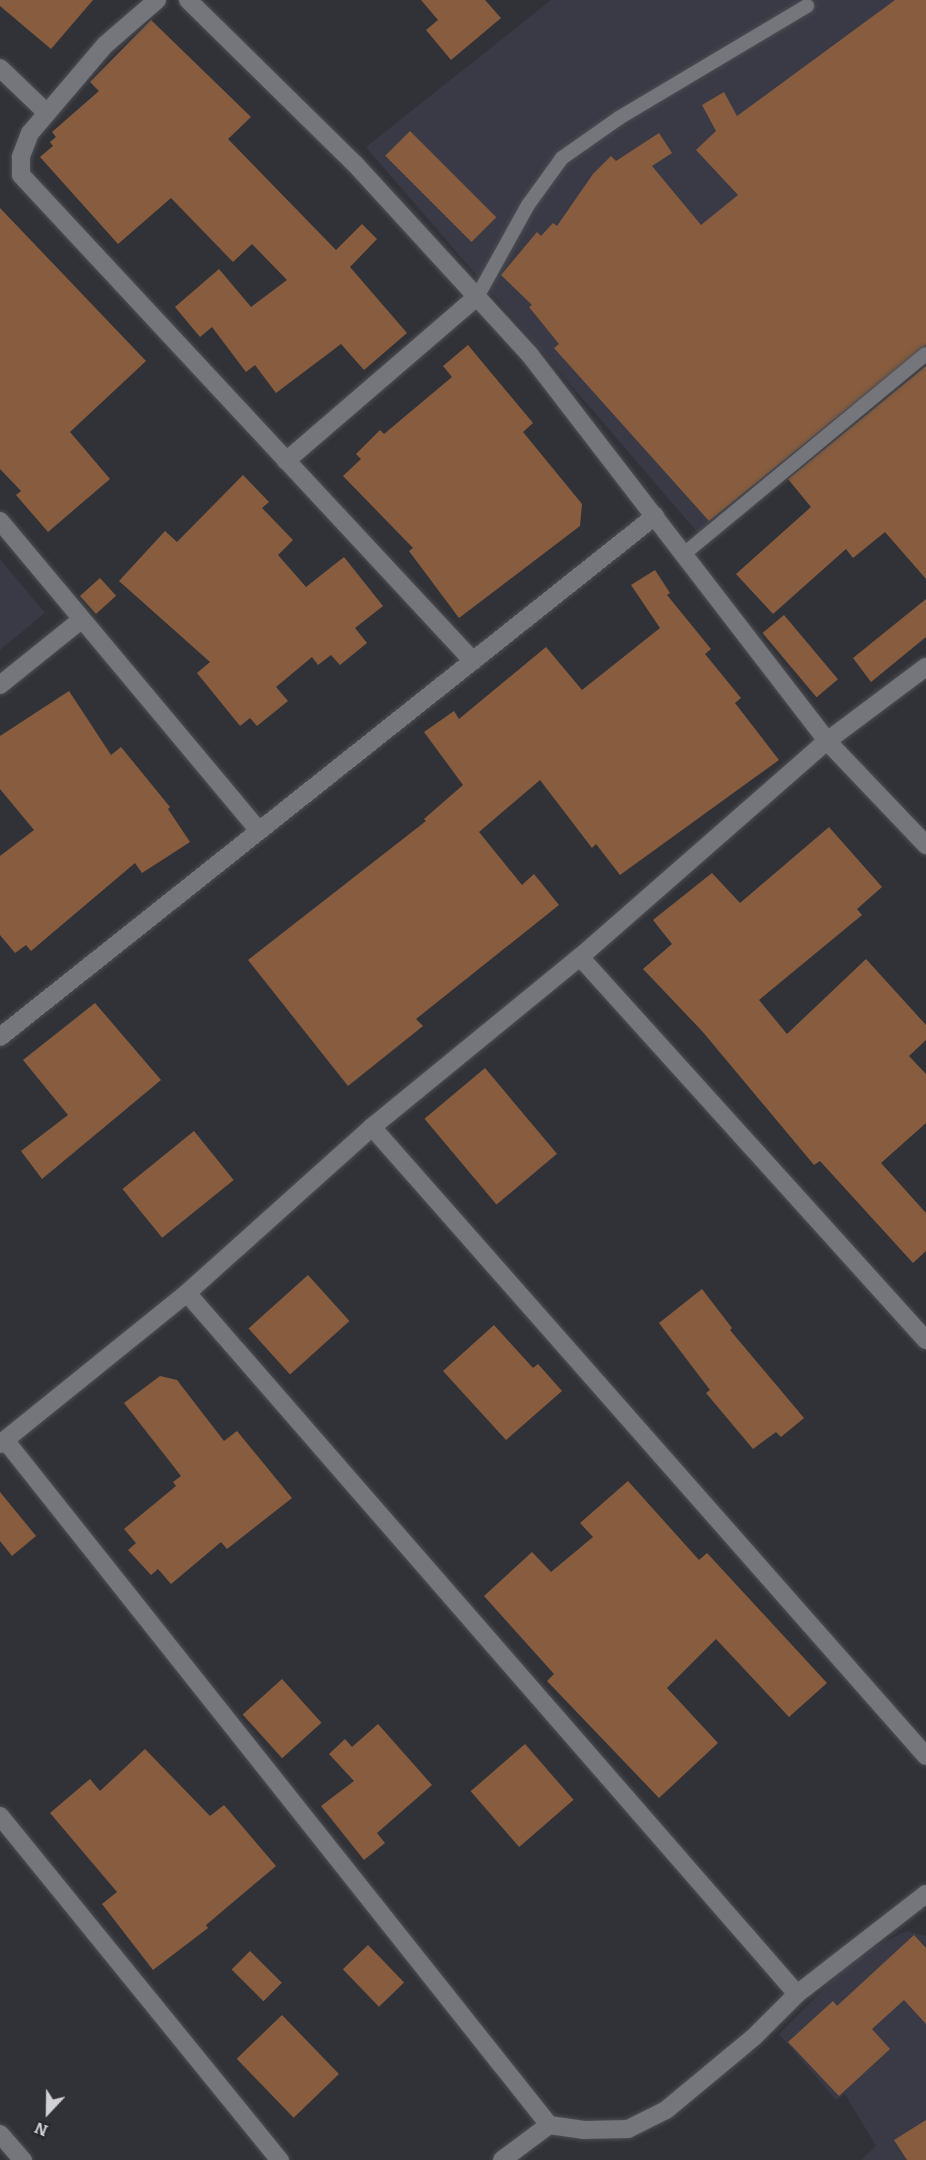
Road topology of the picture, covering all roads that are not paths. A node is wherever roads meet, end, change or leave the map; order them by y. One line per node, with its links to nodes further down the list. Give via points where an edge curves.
1 (157, 0): 5 (street, via 105,45)
2 (188, 0): 6 (street, via 356,164)
3 (807, 6): 6 (lane, via 619,118 562,158 528,205)
4 (0, 68): 5 (street)
5 (47, 113): 8 (street, via 30,133 21,157 21,175)
6 (477, 297): 8 (street); 9 (street, via 530,355)
7 (926, 354): 11 (lane)
8 (286, 461): 13 (street)
9 (655, 516): 11 (street); 13 (street)
10 (0, 520): 12 (street)
11 (684, 554): 16 (street)
12 (82, 619): 15 (street); 17 (street)
13 (473, 661): 17 (street)
14 (926, 667): 16 (street)
15 (0, 685)
16 (827, 741): 18 (street); 19 (street)
17 (259, 831): 20 (street)
18 (926, 845)
19 (580, 957): 21 (street); 23 (street)
20 (0, 1037)
21 (372, 1127): 22 (street); 25 (street)
22 (187, 1293): 24 (street); 28 (street)
23 (926, 1340)
24 (3, 1442): 29 (street)
25 (926, 1756)
26 (0, 1816): 32 (street)
27 (926, 1894): 28 (street)
28 (797, 1994): 29 (street, via 754,2037 666,2110 628,2129 583,2130)
29 (549, 2125): 33 (street)
30 (0, 2132): 31 (street)
31 (23, 2160)
32 (280, 2160)
33 (502, 2160)

